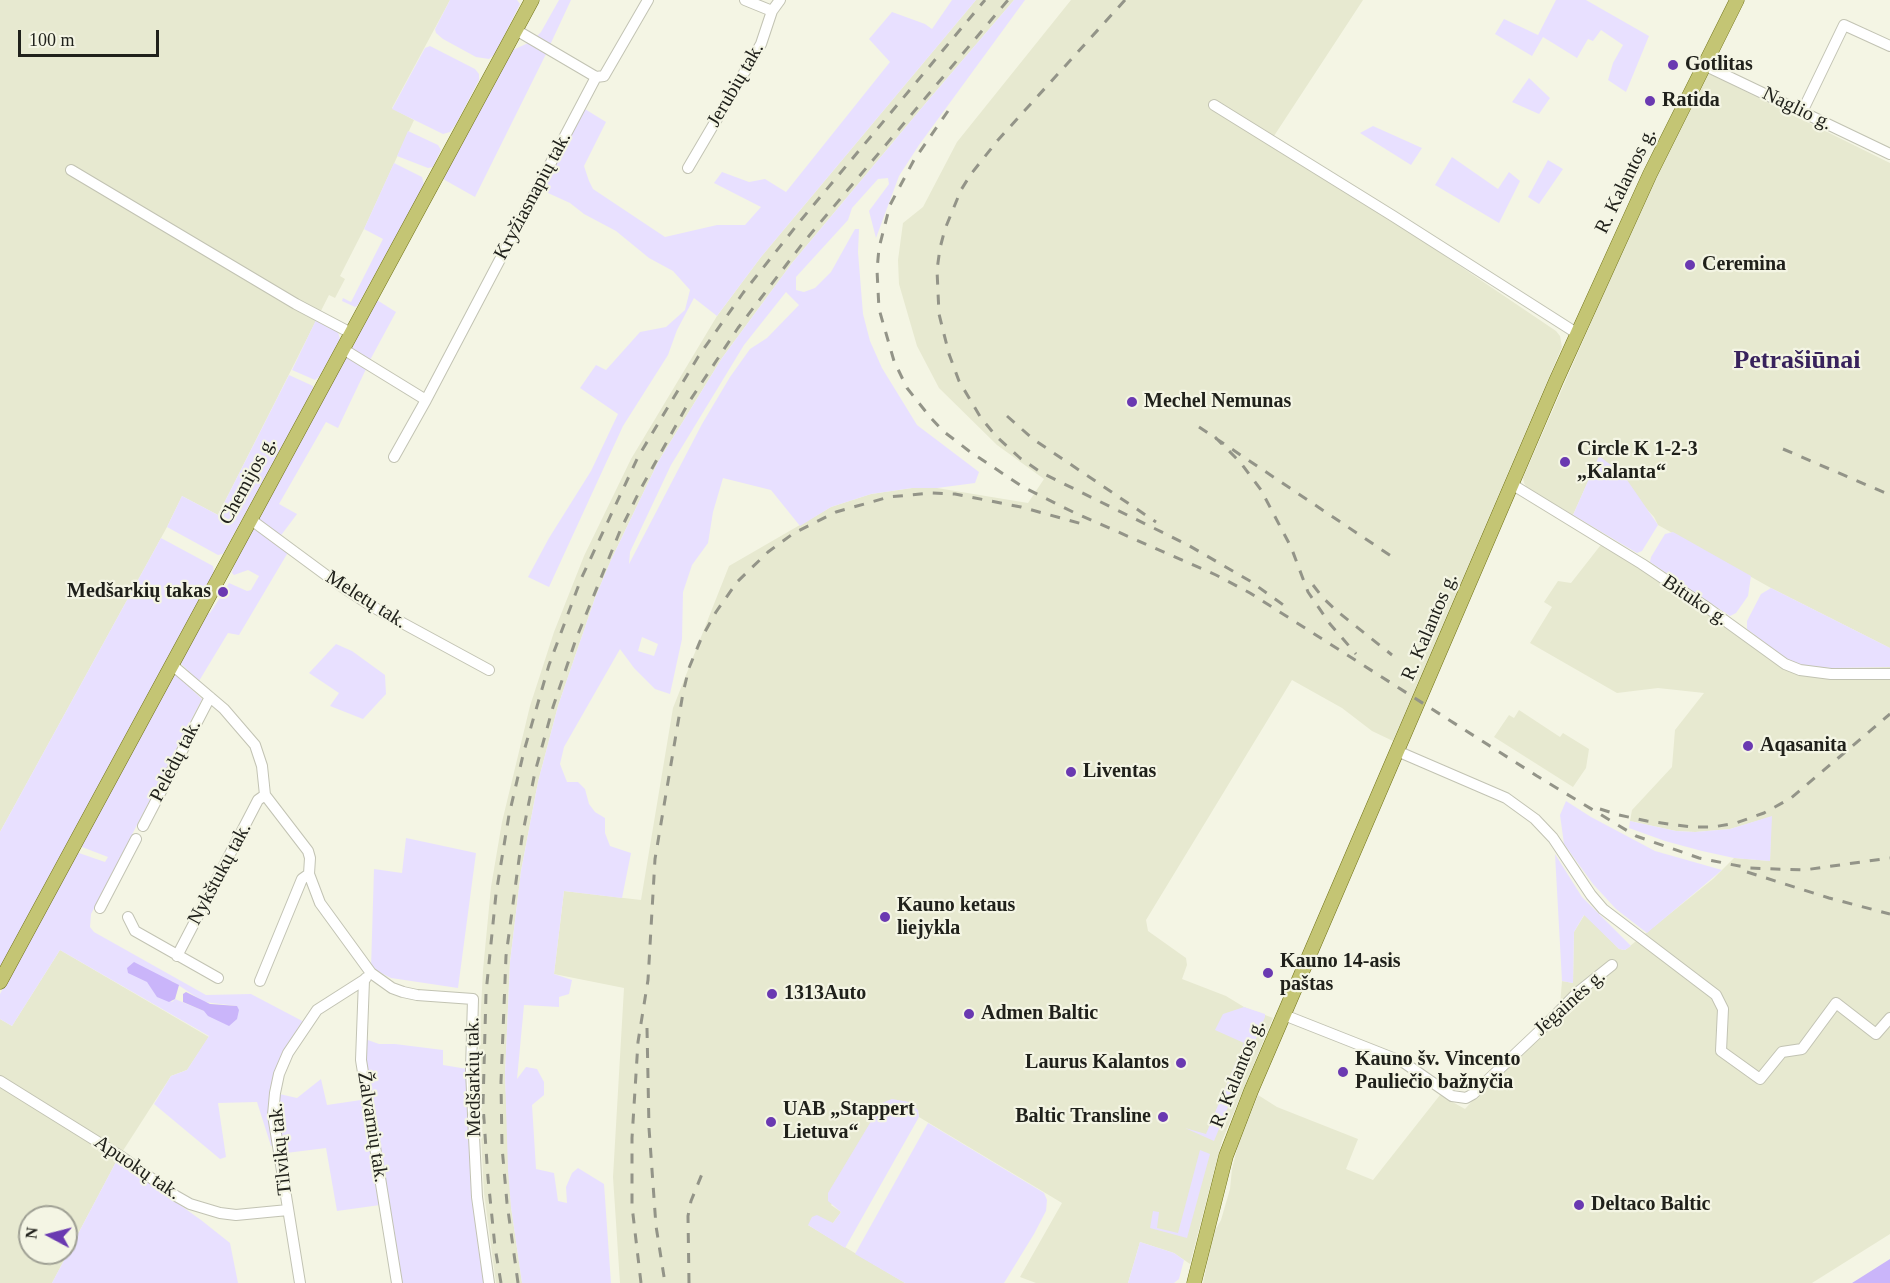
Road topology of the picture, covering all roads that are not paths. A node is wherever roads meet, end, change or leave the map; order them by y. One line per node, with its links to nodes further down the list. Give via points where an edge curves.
1 (532, 0): 7 (main road, Chemijos g.)
2 (648, 0): 10 (street, Kryžiasnapių tak., via 604,76)
3 (745, 0): 6 (street)
4 (780, 0): 6 (street, Jerubių tak.)
5 (1737, 0): 9 (main road, R. Kalantos g.)
6 (772, 11): 14 (street, Jerubių tak., via 761,44)
7 (516, 30): 10 (street); 16 (main road, Chemijos g.)
8 (1890, 46): 12 (street, via 1844,25)
9 (1704, 65): 12 (street, Naglio g.); 17 (main road, R. Kalantos g.)
10 (596, 77): 19 (street, Kryžiasnapių tak.)
11 (1214, 105): 17 (street)
12 (1802, 112): 13 (street, Naglio g.)
13 (1890, 154)
14 (688, 168)
15 (71, 170): 16 (street)
16 (351, 333): 18 (main road, Chemijos g.)
17 (1578, 334): 21 (main road, R. Kalantos g.)
18 (343, 349): 19 (street); 22 (main road, Chemijos g.)
19 (426, 400): 20 (street, Kryžiasnapių tak.)
20 (394, 457)
21 (1512, 485): 25 (street, Bituko g., via 1642,564 1785,664 1831,674); 27 (main road, R. Kalantos g.)
22 (249, 519): 23 (main road, Chemijos g.); 24 (street, Meletų tak., via 373,607)
23 (171, 664): 26 (street); 39 (main road, Chemijos g.)
24 (489, 670)
25 (1890, 674)
26 (210, 697): 28 (street, via 255,745); 29 (street, Pelėdų tak.)
27 (1397, 751): 40 (main road, R. Kalantos g.); 41 (street, via 1506,798 1535,819 1603,909 1716,995 1723,1010 1721,1051 1760,1079 1782,1052 1803,1049 1836,1003 1876,1034)
28 (265, 795): 31 (street, Medšarkių tak., via 308,850); 34 (street, Nykštukų tak., via 258,800)
29 (143, 826)
30 (136, 839): 32 (street)
31 (309, 874): 36 (street, Medšarkių tak., via 324,910); 38 (street, via 302,879)
32 (100, 908)
33 (128, 917): 34 (street, via 135,931)
34 (177, 956): 37 (street)
35 (1612, 965): 40 (street, Jėgainės g., via 1466,1098 1452,1096 1403,1062)
36 (368, 977): 43 (street, Tilvikų tak., via 317,1010 279,1074 273,1115); 45 (street, Žalvarnių tak., via 362,1060); 46 (street, Medšarkių tak., via 417,995 473,999 471,1070 477,1197)
37 (218, 978)
38 (260, 981)
39 (0, 982)
40 (1284, 1015): 47 (main road, R. Kalantos g., via 1226,1156)
41 (1890, 1018)
42 (0, 1080): 43 (street, Apuokų tak., via 190,1204 236,1215)
43 (288, 1210): 44 (street, Tilvikų tak.)
44 (300, 1283)
45 (397, 1283)
46 (489, 1283)
47 (1194, 1283)

